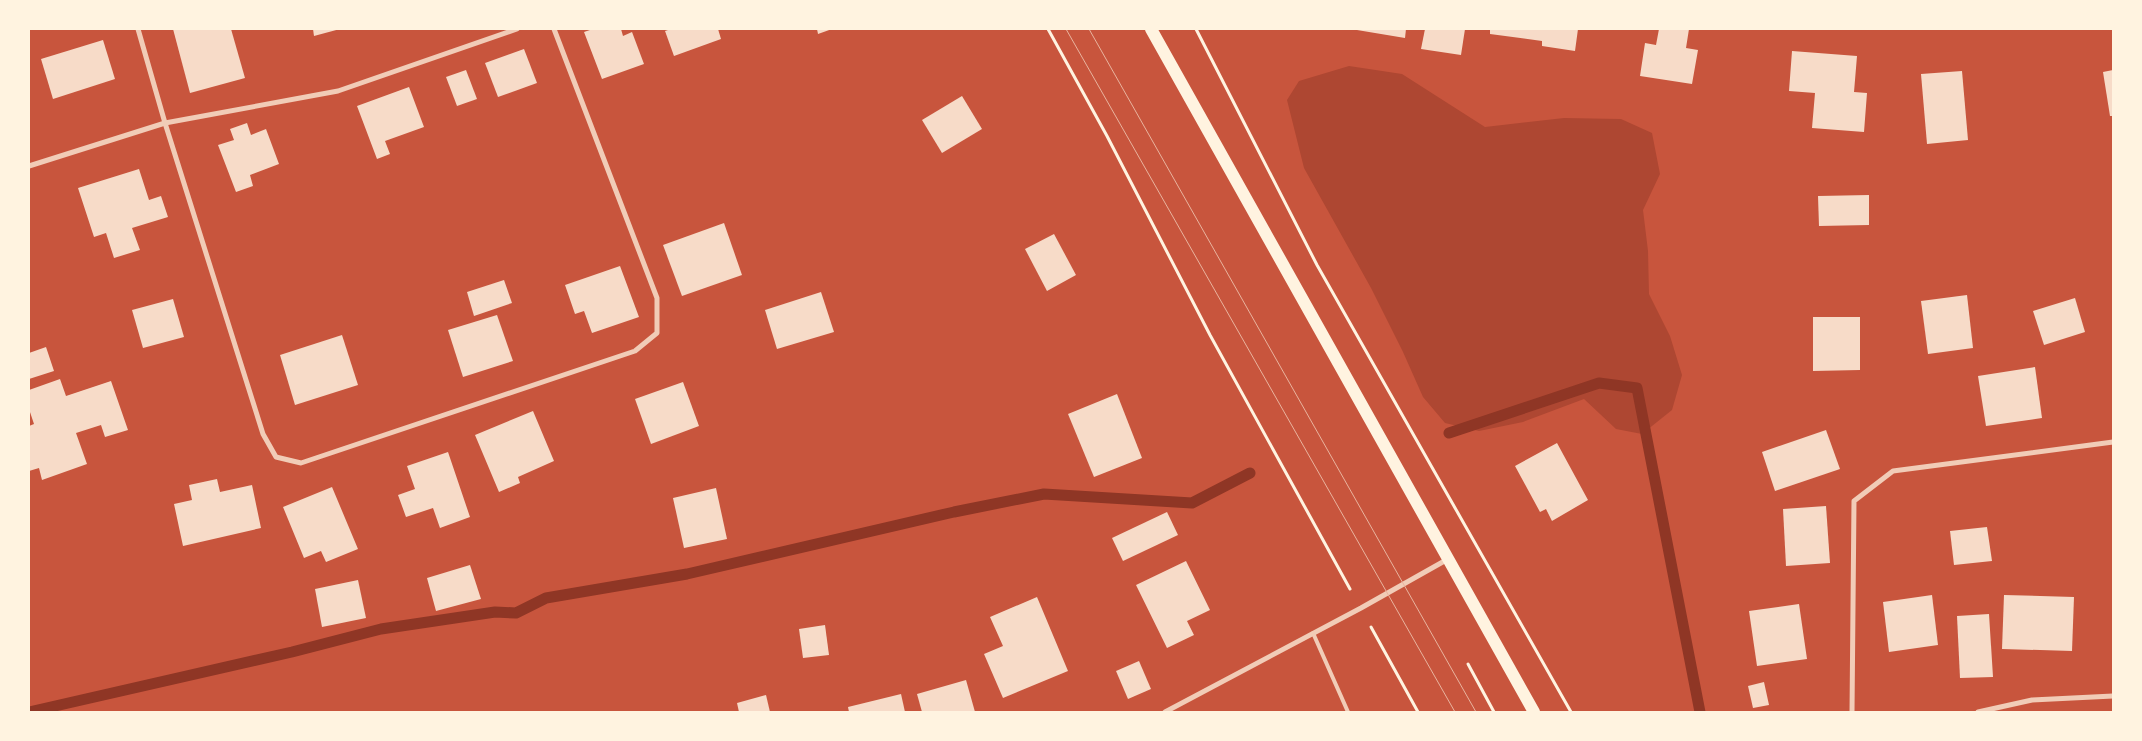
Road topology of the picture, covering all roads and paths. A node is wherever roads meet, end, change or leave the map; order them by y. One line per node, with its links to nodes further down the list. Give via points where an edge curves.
1 (138, 29): 7 (street)
2 (517, 29): 7 (street, via 338,91)
3 (554, 29): 7 (street, via 657,298 657,333 635,350 301,463 276,457 263,434)
4 (1048, 29): 11 (path, via 1210,335)
5 (1151, 29): 10 (main road)
6 (1196, 29): 20 (path, via 1317,265)
7 (165, 123): 8 (street)
8 (29, 166)
9 (2113, 442): 21 (street, via 1893,471 1854,501)
10 (1448, 559): 11 (street); 19 (main road)
11 (1360, 608): 12 (street); 17 (path)
12 (1313, 633): 15 (street); 16 (lane)
13 (1468, 664): 18 (path)
14 (2113, 696): 22 (street, via 2032,700)
15 (1165, 712)
16 (1348, 712)
17 (1418, 712)
18 (1494, 712)
19 (1534, 712)
20 (1571, 712)
21 (1852, 712)
22 (1978, 712)

